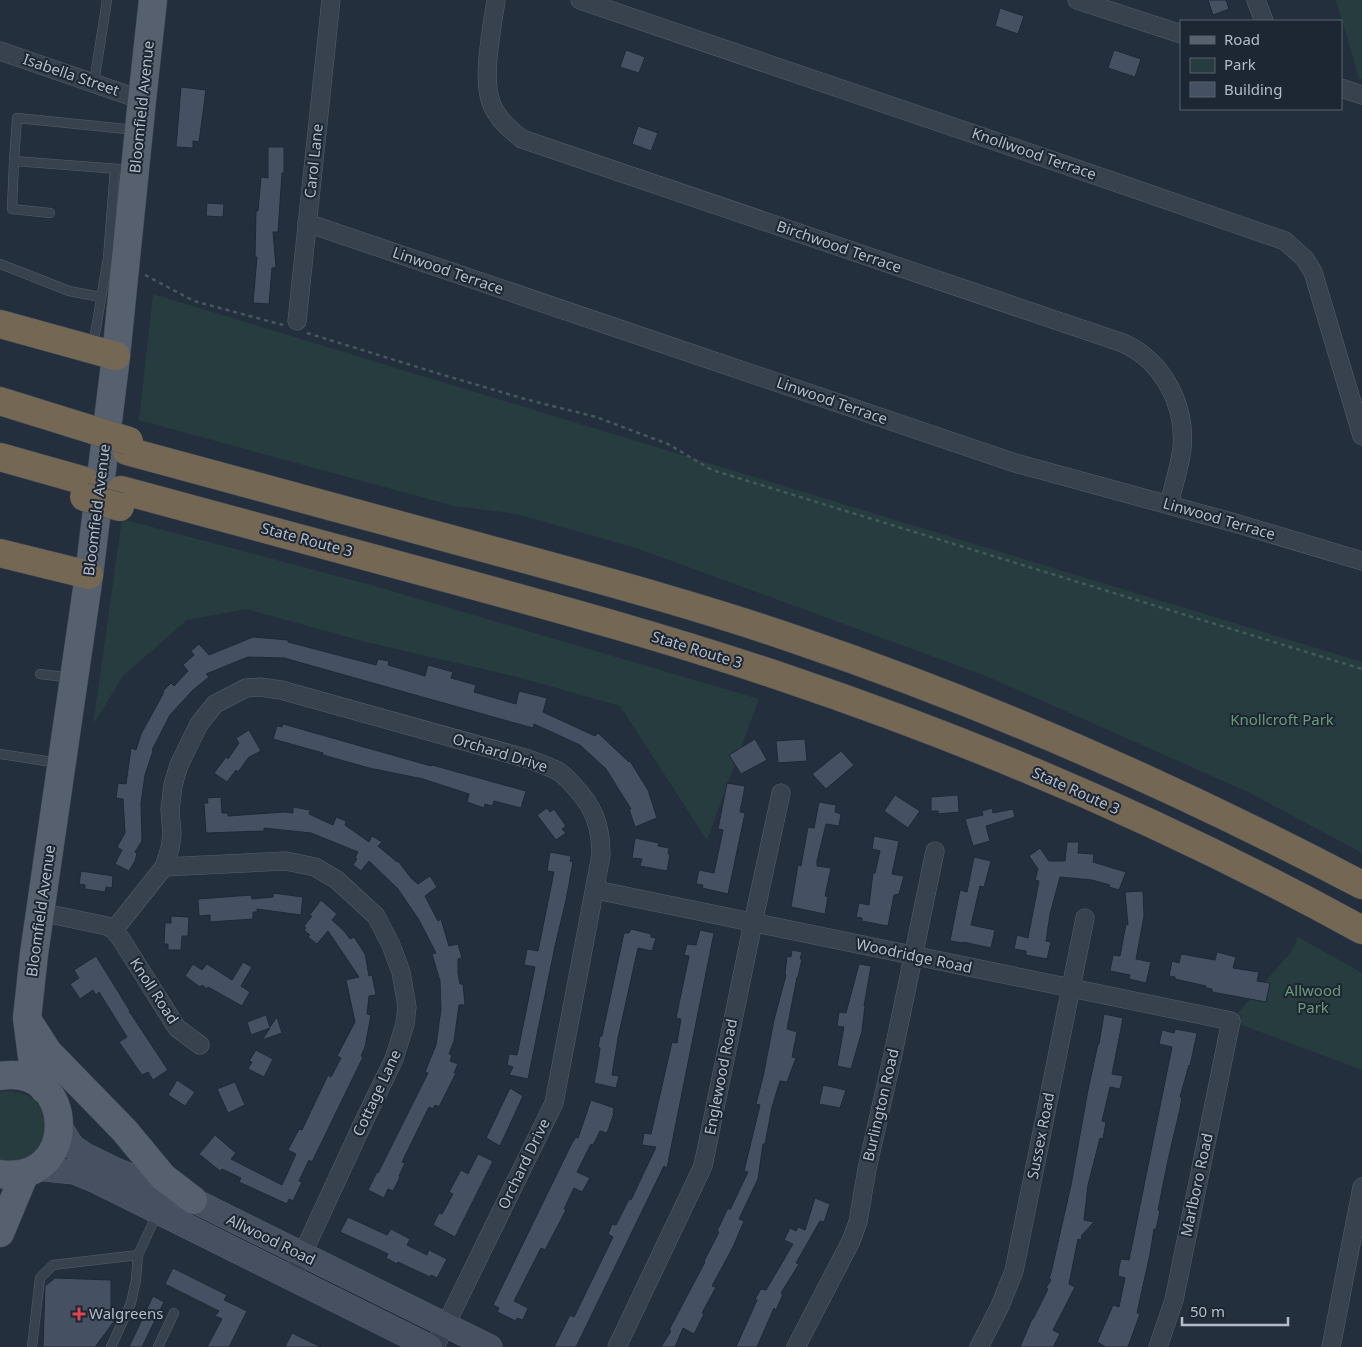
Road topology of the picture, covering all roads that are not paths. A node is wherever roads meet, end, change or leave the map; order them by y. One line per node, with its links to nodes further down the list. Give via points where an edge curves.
1 (107, 0): 11 (lane)
2 (153, 0): 14 (main road, Bloomfield Avenue)
3 (332, 0): 19 (street, Carol Lane)
4 (496, 0): 33 (street, Birchwood Terrace, via 488,72 489,99 495,112 522,139 1137,350 1152,362 1165,380 1180,414 1182,450)
5 (580, 0): 28 (street, Knollwood Terrace, via 1285,241 1305,259 1313,272)
6 (1078, 0): 9 (street)
7 (1256, 0): 8 (street)
8 (1264, 20)
9 (1180, 34)
10 (0, 51): 11 (street, Isabella Street)
11 (94, 83): 14 (street, Isabella Street)
12 (1342, 88): 13 (street)
13 (1362, 95)
14 (142, 100): 15 (main road, Bloomfield Avenue)
15 (139, 131): 16 (lane, via 16,118); 17 (main road, Bloomfield Avenue)
16 (14, 161): 17 (lane); 18 (lane, via 12,209)
17 (125, 170): 20 (main road, Bloomfield Avenue)
18 (50, 213)
19 (307, 223): 24 (street, Carol Lane); 33 (street, Linwood Terrace, via 1015,463)
20 (117, 259): 22 (lane); 25 (main road, Bloomfield Avenue)
21 (0, 264): 22 (lane, via 69,291)
22 (100, 296): 25 (lane)
23 (0, 324): 25 (highway)
24 (295, 326)
25 (105, 352): 36 (main road, Bloomfield Avenue)
26 (0, 401): 29 (highway)
27 (0, 416): 29 (highway)
28 (1361, 428)
29 (92, 436): 44 (highway, bridge, via 236,480 650,594 849,658 1092,754 1234,820)
30 (0, 457): 32 (highway, State Route 3)
31 (0, 474): 32 (highway)
32 (85, 489): 50 (highway, State Route 3, via 546,606 687,646 835,695 1029,771 1195,845)
33 (1169, 505): 35 (street, Linwood Terrace)
34 (0, 553): 36 (highway)
35 (1362, 561)
36 (89, 575): 38 (main road, Bloomfield Avenue)
37 (40, 674): 38 (lane)
38 (74, 678): 40 (main road, Bloomfield Avenue)
39 (0, 754): 40 (lane)
40 (62, 764): 46 (main road, Bloomfield Avenue)
41 (781, 793): 48 (street, Englewood Road)
42 (935, 851): 51 (street, Burlington Road)
43 (164, 867): 45 (street, Orchard Drive, via 172,834 173,785 199,724 215,704 246,688 260,687 281,690 528,759 557,771 578,790 595,814 602,855); 49 (street, Orchard Drive); 66 (street, Cottage Lane, via 286,861 315,867 337,880 376,916 392,944 405,990 405,1024 394,1059)
44 (1362, 885)
45 (596, 890): 48 (street, Woodridge Road); 69 (street, Orchard Drive, via 554,1103)
46 (40, 912): 49 (street); 53 (main road, Bloomfield Avenue)
47 (1085, 918): 52 (street, Sussex Road)
48 (753, 923): 51 (street, Woodridge Road); 76 (street, Englewood Road, via 704,1166)
49 (114, 930): 55 (street, Knoll Road, via 178,1028)
50 (1362, 930)
51 (913, 956): 52 (street, Woodridge Road); 77 (street, Burlington Road, via 858,1222)
52 (1070, 988): 54 (street, Woodridge Road); 78 (street, Sussex Road, via 1014,1271)
53 (27, 1018): 56 (main road, Bloomfield Avenue); 58 (main road, Bloomfield Avenue, via 33,1064); 62 (main road, via 48,1052 124,1130 163,1177)
54 (1231, 1021): 79 (street, Marlboro Road, via 1174,1300)
55 (200, 1045)
56 (0, 1071)
57 (0, 1076): 58 (main road, via 21,1076)
58 (44, 1089): 59 (main road, Bloomfield Avenue, via 53,1100)
59 (60, 1127): 60 (main road, via 53,1151 45,1161); 62 (main road, Allwood Road, via 72,1146 83,1154)
60 (20, 1172): 63 (main road, Allwood Road, via 74,1172); 64 (main road)
61 (1362, 1187): 80 (street)
62 (193, 1200): 66 (main road, Allwood Road)
63 (158, 1212): 65 (lane); 67 (main road, Allwood Road)
64 (0, 1233)
65 (138, 1255): 70 (lane, via 53,1265 40,1278); 71 (lane, via 132,1302)
66 (302, 1255): 67 (street, Cottage Lane); 69 (main road, Allwood Road)
67 (291, 1279): 73 (main road, Allwood Road)
68 (174, 1313): 72 (lane)
69 (445, 1325): 74 (street, Orchard Drive); 75 (main road, Allwood Road)
70 (32, 1347)
71 (111, 1347)
72 (158, 1347)
73 (430, 1347)
74 (435, 1347)
75 (490, 1347)
76 (617, 1347)
77 (796, 1347)
78 (979, 1347)
79 (1158, 1347)
80 (1331, 1347)

